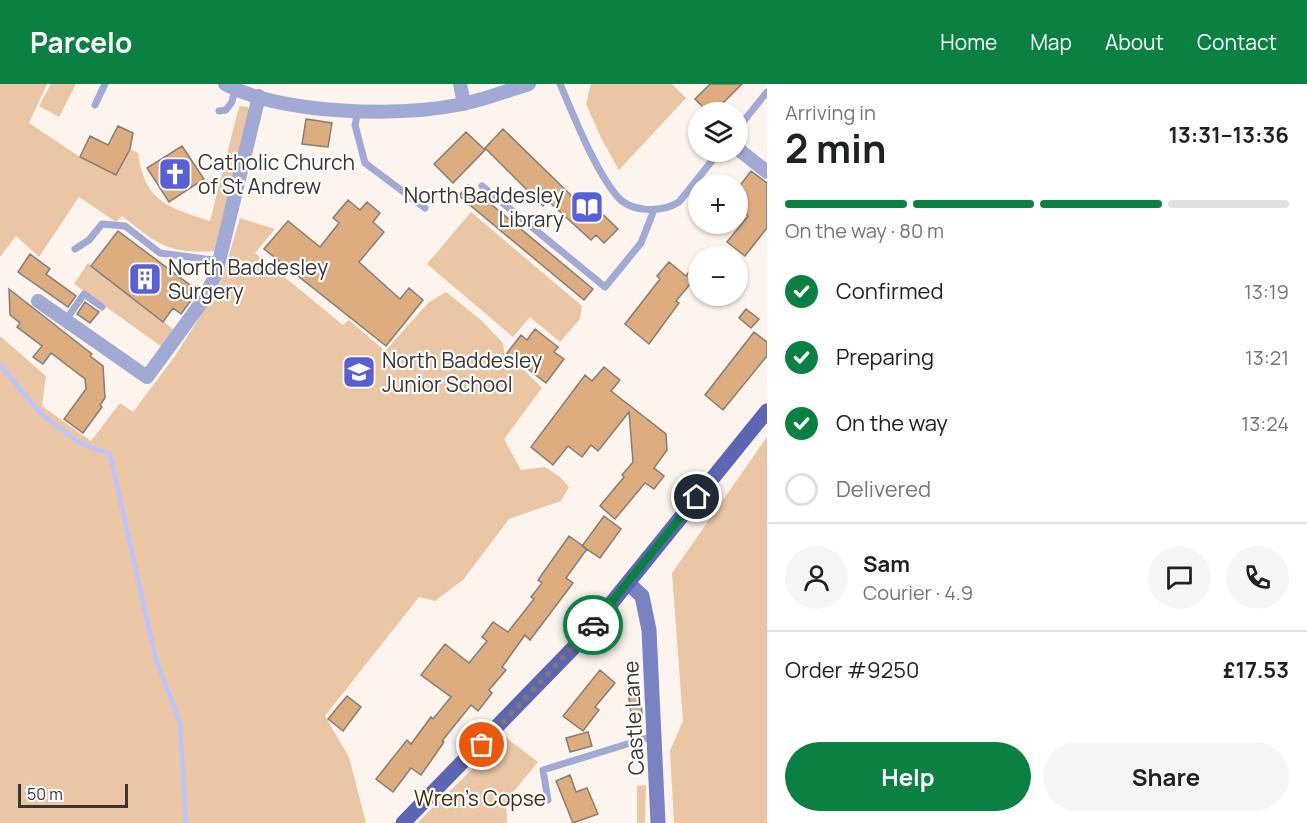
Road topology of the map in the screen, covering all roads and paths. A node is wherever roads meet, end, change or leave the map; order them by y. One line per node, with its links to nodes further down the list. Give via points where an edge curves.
1 (105, 84): 9 (lane)
2 (460, 84): 8 (street)
3 (529, 84): 8 (street)
4 (560, 84): 18 (lane, via 616,196 630,206)
5 (230, 87): 7 (street); 10 (lane, via 232,102 226,110)
6 (767, 92): 12 (lane)
7 (259, 96): 11 (street, via 298,105); 20 (street)
8 (464, 104): 11 (street)
9 (95, 105)
10 (219, 111)
11 (358, 111): 17 (lane, via 355,125 365,163)
12 (748, 116)
13 (748, 157): 15 (street)
14 (711, 162): 18 (lane, via 679,202)
15 (767, 172)
16 (482, 186): 18 (lane, via 605,287 641,243)
17 (425, 208)
18 (654, 210)
19 (75, 249): 20 (lane, via 102,224 117,225 125,226 160,253)
20 (220, 261): 23 (street, via 204,299 147,377)
21 (38, 301): 23 (street)
22 (102, 308): 23 (lane, via 84,294)
23 (66, 320)
24 (767, 411): 25 (main road)
25 (628, 583): 26 (street, Castle Lane, via 642,596 646,608); 28 (main road, via 567,656)
26 (656, 736): 27 (lane, via 543,770); 29 (street, Castle Lane)
27 (548, 800)
28 (406, 821)
29 (658, 823)

